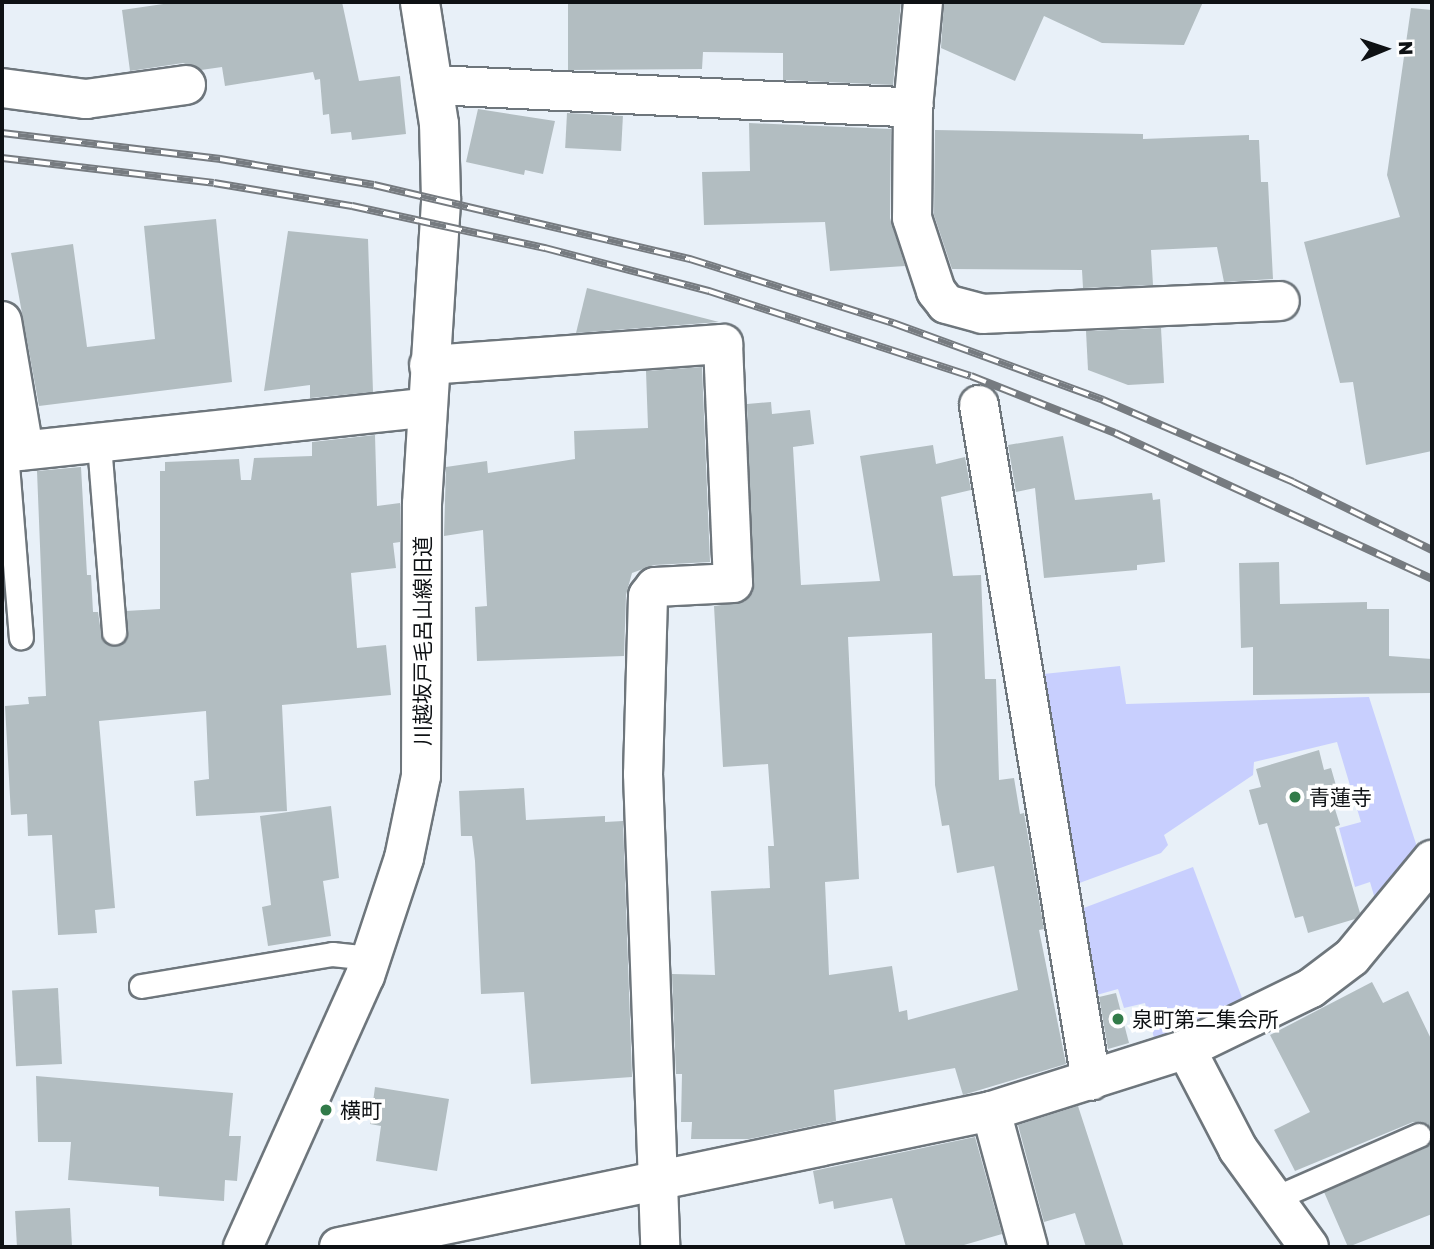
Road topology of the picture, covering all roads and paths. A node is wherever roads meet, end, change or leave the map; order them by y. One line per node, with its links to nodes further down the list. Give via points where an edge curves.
1 (420, 2): 4 (street, 川越坂戸毛呂山線旧道)
2 (923, 2): 6 (street)
3 (186, 85): 5 (street, via 86,99)
4 (434, 85): 6 (street); 9 (street, 川越坂戸毛呂山線旧道, via 441,199)
5 (2, 88)
6 (913, 108): 7 (street, via 912,218 936,291 959,311 983,314)
7 (1280, 301)
8 (2, 321): 13 (street)
9 (429, 365): 11 (street, 川越坂戸毛呂山線旧道); 23 (street, via 723,344 733,583 655,587 648,596 643,774)
10 (979, 405): 20 (street)
11 (426, 408): 12 (street); 17 (street, 川越坂戸毛呂山線旧道, via 421,776 404,858)
12 (99, 444): 13 (street); 14 (lane)
13 (11, 452): 15 (lane)
14 (114, 632)
15 (21, 637)
16 (1432, 860): 19 (street, via 1352,957 1311,988)
17 (370, 958): 18 (lane, via 332,954); 26 (street, 川越坂戸毛呂山線旧道)
18 (141, 986)
19 (1186, 1049): 20 (street); 24 (street, via 1238,1149)
20 (1091, 1081): 21 (street)
21 (991, 1111): 23 (street); 29 (street)
22 (1419, 1135): 24 (lane)
23 (656, 1179): 25 (street); 28 (street)
24 (1273, 1199): 30 (street)
25 (391, 1243): 27 (street)
26 (243, 1247)
27 (339, 1247)
28 (660, 1247)
29 (1028, 1247)
30 (1309, 1247)

